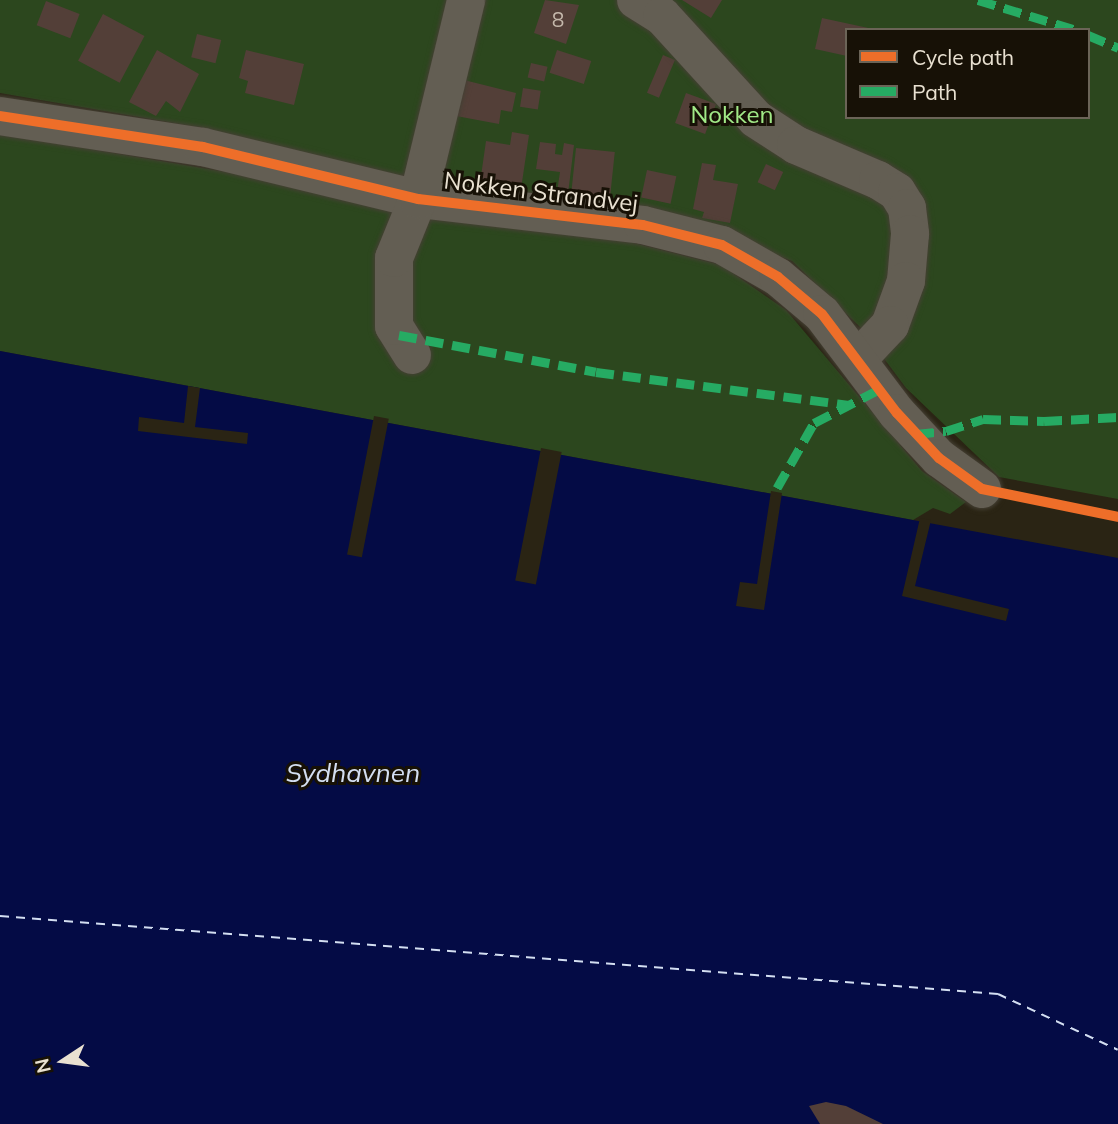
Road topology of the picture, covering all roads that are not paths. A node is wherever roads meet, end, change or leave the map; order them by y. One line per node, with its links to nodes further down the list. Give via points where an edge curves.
1 (466, 0): 4 (street)
2 (636, 0): 6 (street, via 662,16 756,119 796,145 878,180 897,192 907,208 911,234 906,281 890,325)
3 (0, 116): 4 (street, Nokken Strandvej, via 203,147)
4 (418, 199): 5 (street, via 394,258 394,326); 6 (street, Nokken Strandvej, via 643,225 722,246 796,292 822,314)
5 (412, 355)
6 (858, 359): 7 (street, Nokken Strandvej, via 897,413 939,458)
7 (982, 489)

